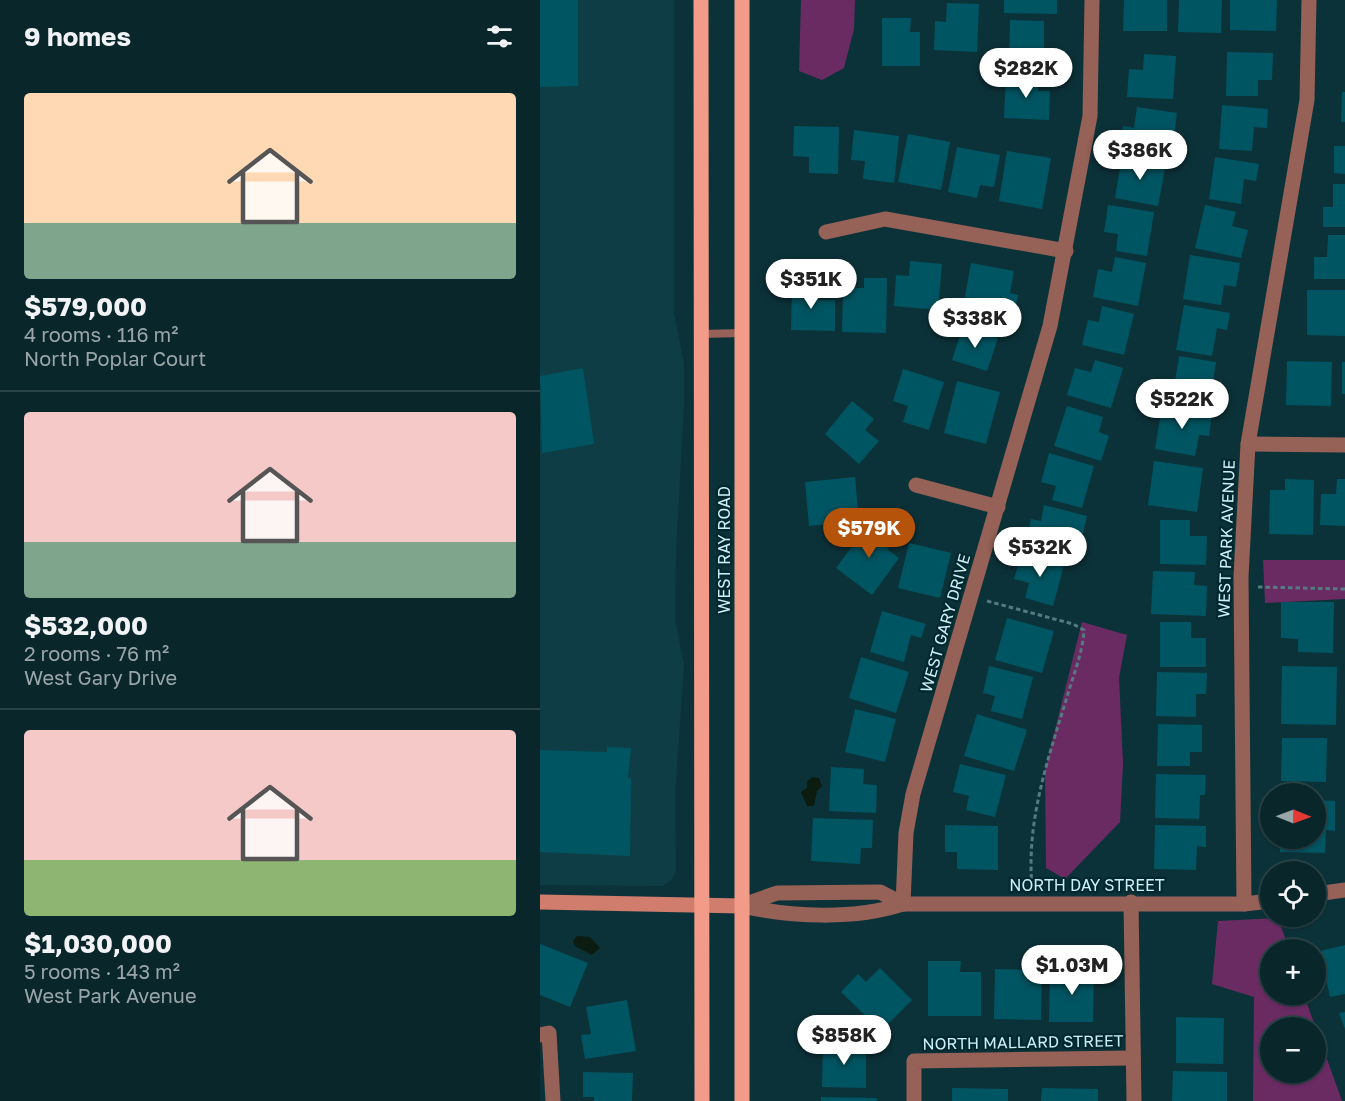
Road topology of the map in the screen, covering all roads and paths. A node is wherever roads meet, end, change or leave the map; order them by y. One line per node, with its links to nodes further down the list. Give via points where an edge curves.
1 (701, 0): 7 (main road, WEST RAY ROAD)
2 (742, 0): 8 (main road, WEST RAY ROAD)
3 (1092, 0): 6 (street, WEST GARY DRIVE, via 1090,116)
4 (1309, 0): 9 (street, WEST PARK AVENUE, via 1307,100)
5 (826, 232): 6 (street, via 885,219)
6 (1066, 252): 12 (street, WEST GARY DRIVE, via 1050,326)
7 (701, 333): 8 (lane); 24 (main road, WEST RAY ROAD)
8 (743, 333): 25 (main road, WEST RAY ROAD)
9 (1248, 444): 10 (street); 13 (street, WEST PARK AVENUE)
10 (1345, 445)
11 (916, 485): 12 (street)
12 (998, 507): 15 (street, WEST GARY DRIVE)
13 (1241, 589): 14 (path); 23 (street, WEST PARK AVENUE)
14 (1345, 589)
15 (972, 595): 21 (path, via 1084,630 1032,832); 22 (street, WEST GARY DRIVE, via 911,803)
16 (1345, 890): 17 (street)
17 (1326, 893)
18 (540, 902): 24 (street, NORTH DAY STREET)
19 (1131, 902): 21 (street, NORTH DAY STREET); 23 (street, NORTH DAY STREET); 27 (street)
20 (1260, 902): 23 (street, NORTH DAY STREET)
21 (1034, 903): 22 (street, NORTH DAY STREET)
22 (903, 904): 25 (street, NORTH DAY STREET, via 880,892 777,893)
23 (1244, 904)
24 (702, 905): 25 (street, NORTH DAY STREET); 29 (main road, WEST RAY ROAD)
25 (742, 906): 30 (main road, WEST RAY ROAD)
26 (545, 1034): 28 (street)
27 (1133, 1058): 31 (street, NORTH MALLARD STREET, via 914,1061); 32 (street)
28 (553, 1101)
29 (702, 1101)
30 (742, 1101)
31 (914, 1101)
32 (1134, 1101)

